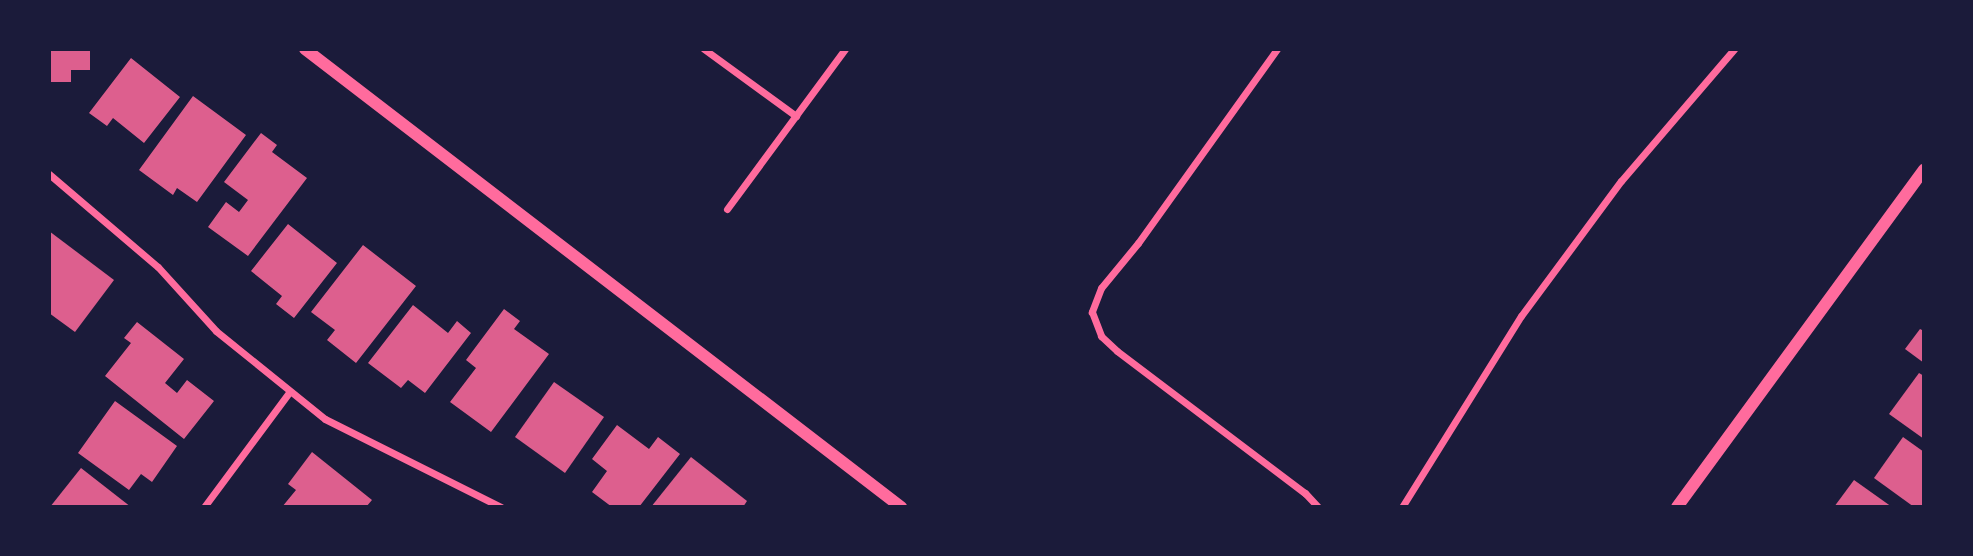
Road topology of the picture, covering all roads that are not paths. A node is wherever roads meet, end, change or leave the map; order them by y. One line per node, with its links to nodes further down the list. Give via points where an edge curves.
1 (305, 49): 13 (street)
2 (704, 49): 6 (street)
3 (845, 49): 6 (street)
4 (1277, 49): 14 (street, via 1101,288 1092,312 1101,336 1117,351)
5 (1734, 49): 15 (street, via 1621,181 1521,316)
6 (796, 116): 9 (street)
7 (1924, 170): 16 (street)
8 (49, 174): 10 (street, via 158,267 216,331)
9 (727, 209)
10 (290, 391): 11 (street); 12 (street, via 362,439)
11 (204, 507)
12 (500, 507)
13 (901, 507)
14 (1318, 507)
15 (1402, 507)
16 (1676, 507)

